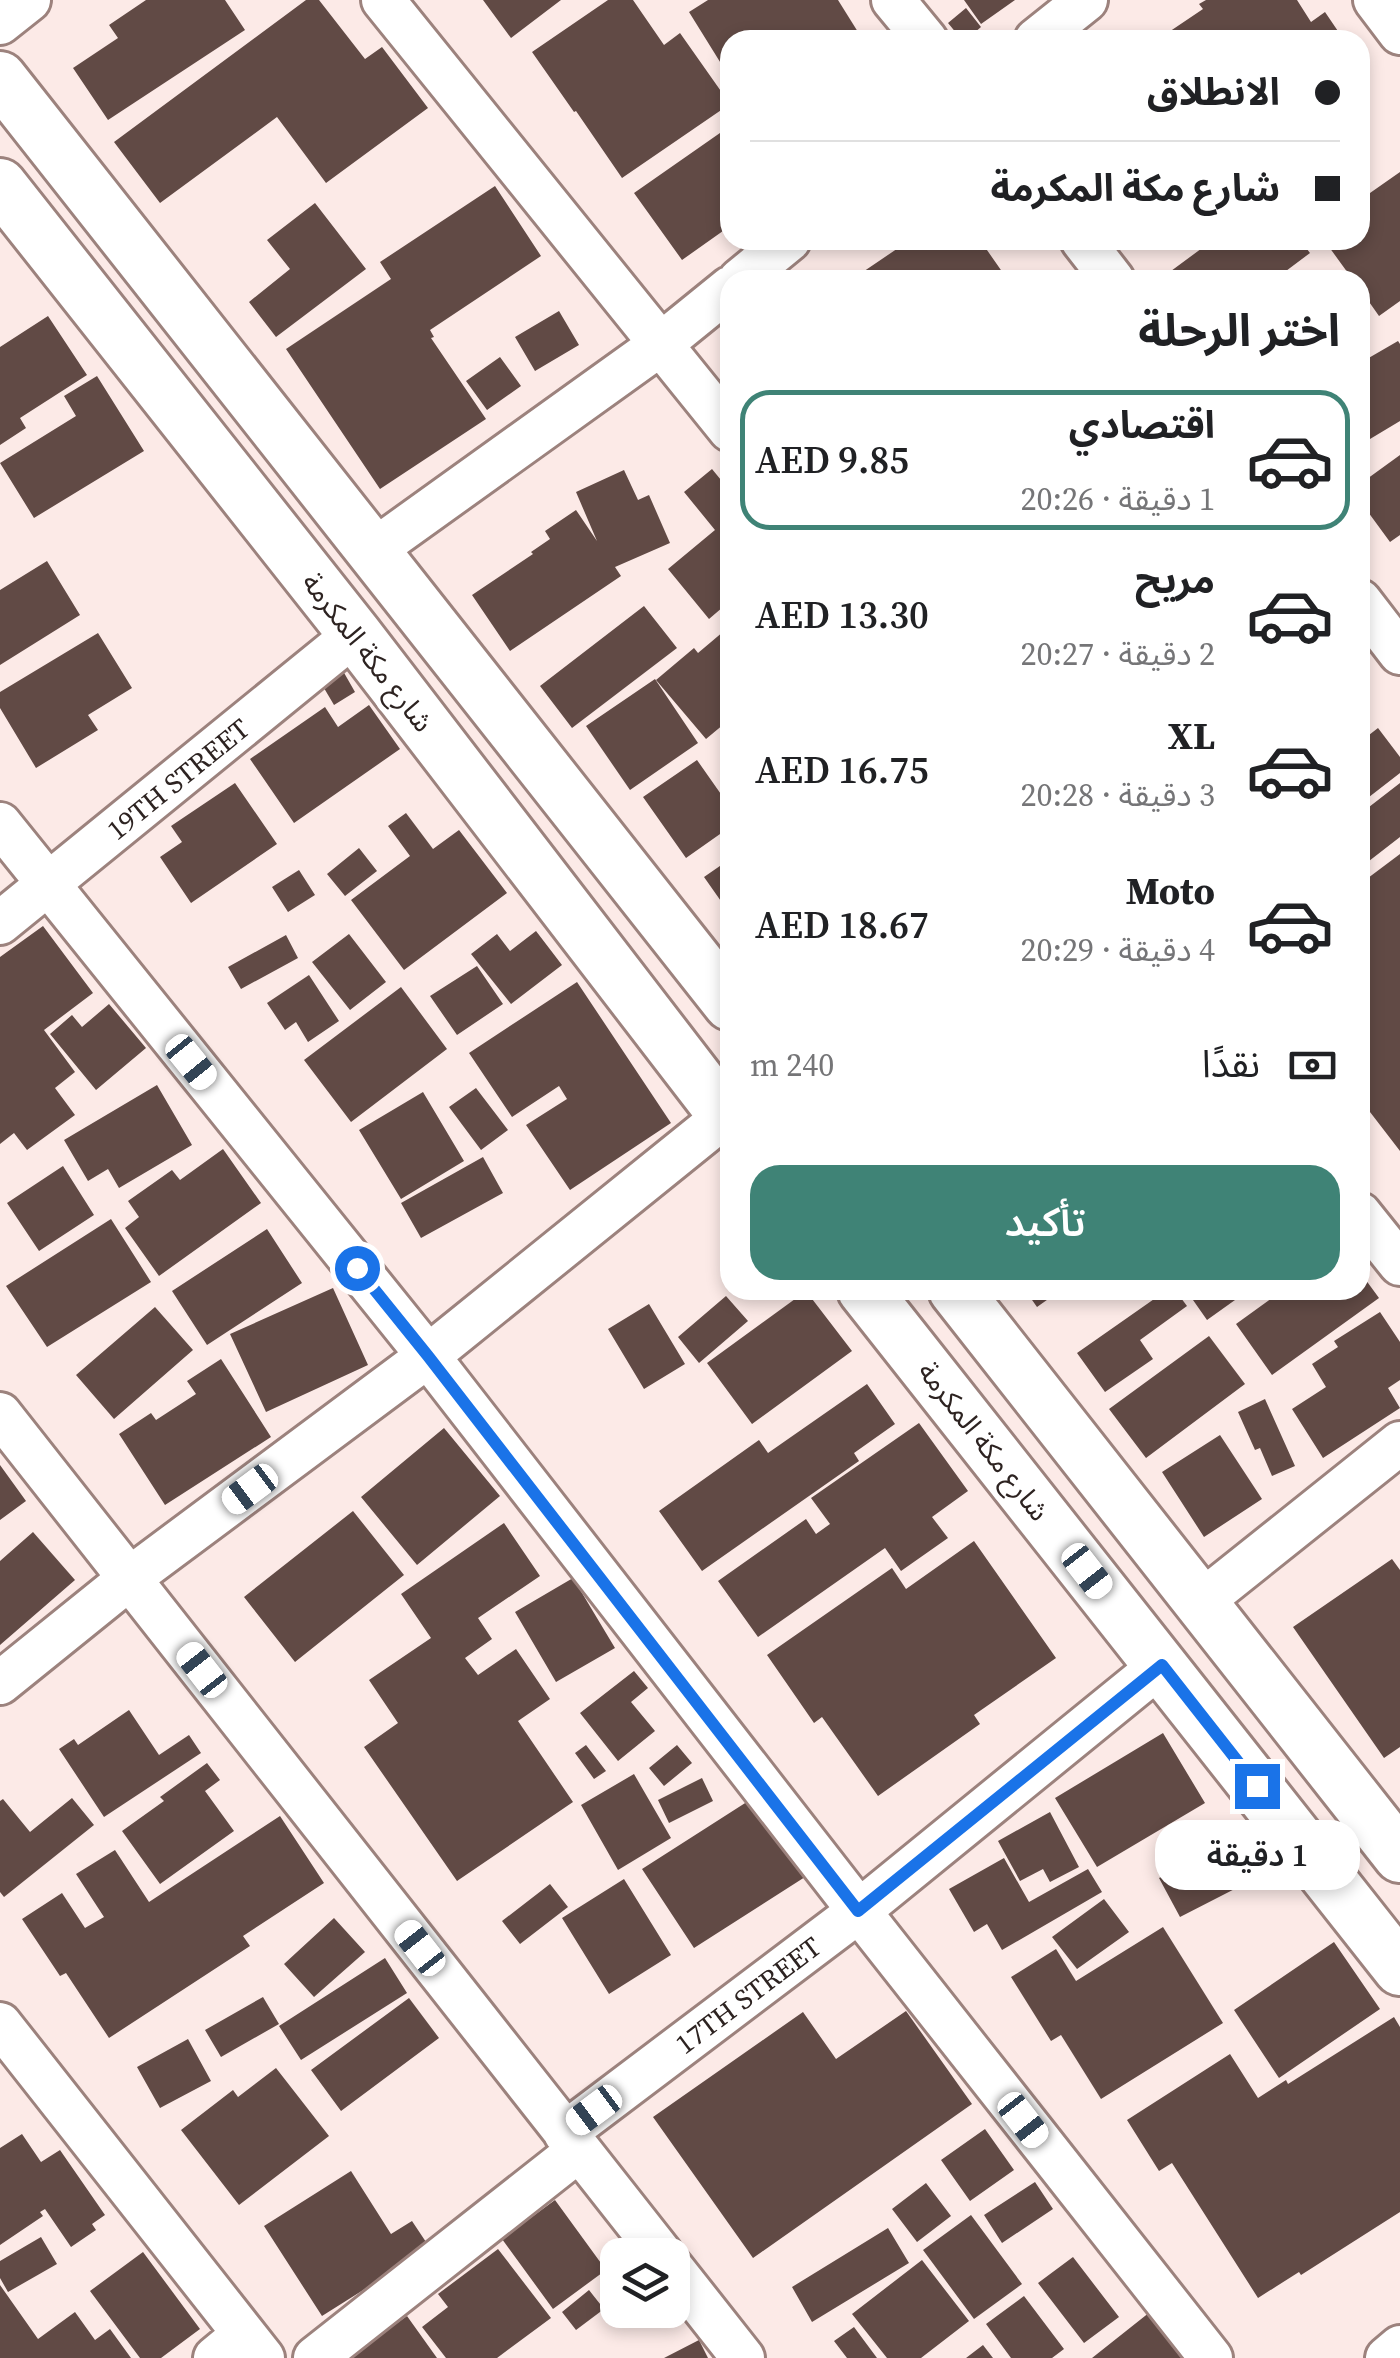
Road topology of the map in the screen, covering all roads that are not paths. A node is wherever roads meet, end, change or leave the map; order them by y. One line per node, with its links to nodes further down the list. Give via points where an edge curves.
1 (30, 0): 6 (street)
2 (383, 0): 15 (street)
3 (893, 0): 7 (street)
4 (1086, 0): 8 (street)
5 (1375, 0): 9 (street)
6 (0, 23)
7 (918, 30)
8 (1048, 30)
9 (1400, 33)
10 (0, 78): 17 (main road)
11 (0, 185): 18 (main road, شارع مكة المكرمة)
12 (777, 250): 13 (street)
13 (752, 270)
14 (720, 296): 15 (street)
15 (661, 344): 16 (street); 17 (street)
16 (720, 418)
17 (374, 550): 22 (main road)
18 (355, 634): 20 (street, 19TH STREET); 23 (main road, شارع مكة المكرمة)
19 (0, 824): 20 (street)
20 (48, 886): 21 (street, 19TH STREET); 29 (street)
21 (0, 923)
22 (720, 991)
23 (720, 1109)
24 (720, 1125): 29 (street)
25 (1370, 1226): 26 (street)
26 (1400, 1264)
27 (872, 1300): 34 (main road, شارع مكة المكرمة)
28 (962, 1300): 33 (main road)
29 (428, 1356): 32 (street); 37 (street)
30 (0, 1414): 32 (street)
31 (1400, 1443): 33 (street)
32 (130, 1578): 35 (street); 40 (street)
33 (1201, 1602): 36 (main road)
34 (1162, 1665): 37 (street, 17TH STREET); 38 (main road, شارع مكة المكرمة)
35 (0, 1683)
36 (1400, 1856)
37 (858, 1911): 40 (street, 17TH STREET); 47 (street)
38 (1400, 1970)
39 (0, 2024): 44 (street)
40 (572, 2141): 41 (street); 45 (street, 17TH STREET)
41 (649, 2238)
42 (690, 2291): 46 (street)
43 (1400, 2347): 48 (street)
44 (240, 2350)
45 (314, 2358)
46 (743, 2358)
47 (1211, 2358)
48 (1387, 2358)

